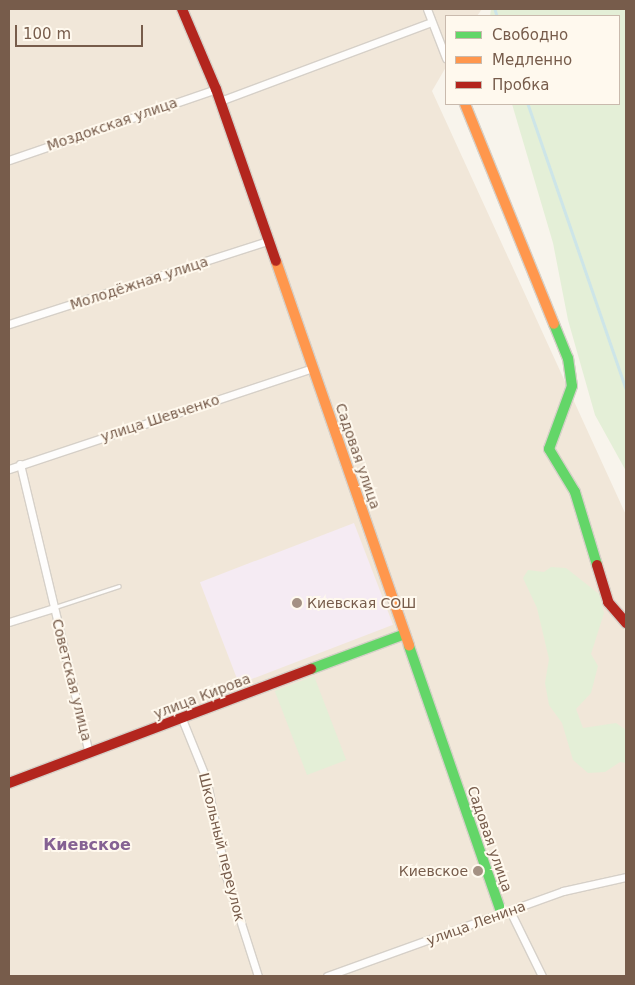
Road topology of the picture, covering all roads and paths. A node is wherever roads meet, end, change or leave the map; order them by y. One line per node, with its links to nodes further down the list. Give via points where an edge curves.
1 (182, 9): 5 (street, Садовая улица)
2 (427, 9): 3 (street)
3 (431, 22): 4 (street); 6 (street)
4 (445, 56)
5 (216, 89): 6 (street, Садовая улица); 8 (street, Моздокская улица)
6 (220, 101): 9 (street, Садовая улица)
7 (465, 105): 17 (street, via 568,358 572,386 548,449 575,492 608,602)
8 (9, 160)
9 (268, 241): 10 (street, Молодёжная улица); 11 (street, Садовая улица)
10 (9, 324)
11 (312, 368): 12 (street, улица Шевченко); 18 (street, Садовая улица)
12 (20, 464): 13 (street, улица Шевченко); 15 (street, Советская улица)
13 (9, 469)
14 (119, 586): 15 (lane)
15 (54, 608): 16 (street, Советская улица); 20 (street, Советская улица)
16 (9, 622)
17 (626, 623)
18 (405, 634): 19 (street, улица Кирова); 23 (street, Садовая улица)
19 (182, 719): 20 (street, улица Кирова); 24 (street, Школьный переулок, via 206,778 226,876)
20 (89, 753): 21 (street, улица Кирова)
21 (9, 782)
22 (626, 877): 23 (street, улица Ленина, via 563,891)
23 (506, 913): 25 (street, улица Ленина); 26 (street)
24 (258, 976)
25 (327, 976)
26 (542, 976)

